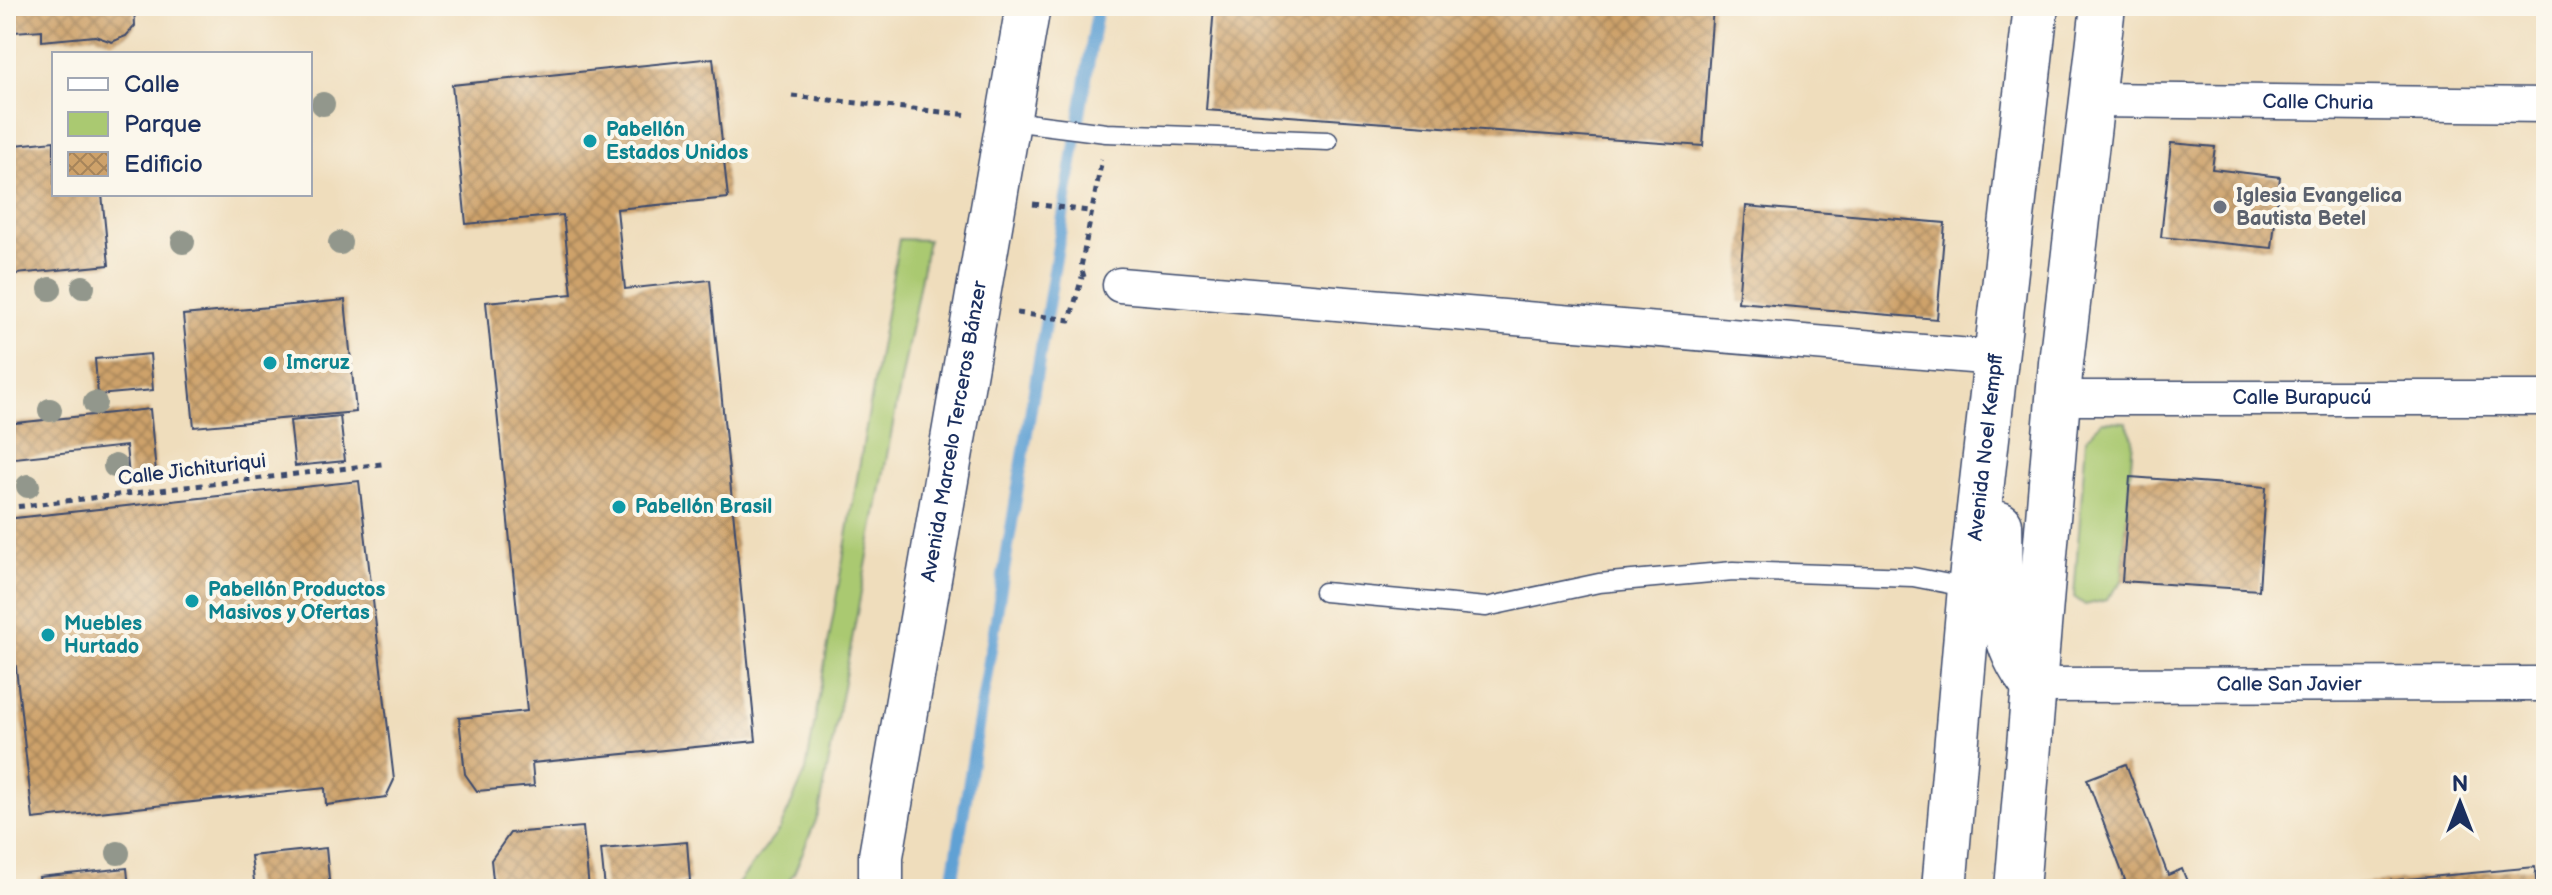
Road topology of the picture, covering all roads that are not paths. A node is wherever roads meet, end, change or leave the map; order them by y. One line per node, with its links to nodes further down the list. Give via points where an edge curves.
1 (1028, 6): 7 (main road, Avenida Marcelo Terceros Bánzer)
2 (2036, 6): 9 (main road, Avenida Noel Kempff)
3 (2046, 6): 5 (main road, via 2054,89 2071,99)
4 (2103, 6): 5 (main road)
5 (2090, 100): 6 (street, Calle Churia); 12 (main road)
6 (2546, 105)
7 (1028, 123): 8 (lane, via 1101,132); 19 (main road, Avenida Marcelo Terceros Bánzer)
8 (1328, 141)
9 (2017, 178): 11 (main road, Avenida Noel Kempff); 12 (main road, via 2048,184 2054,196)
10 (1120, 285): 11 (street)
11 (1995, 358): 14 (main road, Avenida Noel Kempff)
12 (2060, 381): 13 (street, Calle Burapucú); 18 (main road)
13 (2546, 398)
14 (1985, 446): 15 (main road, Avenida Noel Kempff); 18 (main road, via 2000,520 2003,626 2015,662)
15 (1970, 588): 16 (lane, via 1913,577 1733,571 1599,583 1486,607); 20 (main road, Avenida Noel Kempff)
16 (1324, 592)
17 (2546, 684): 18 (street, Calle San Javier)
18 (2033, 685): 21 (main road)
19 (876, 878)
20 (1944, 889)
21 (2017, 889)

